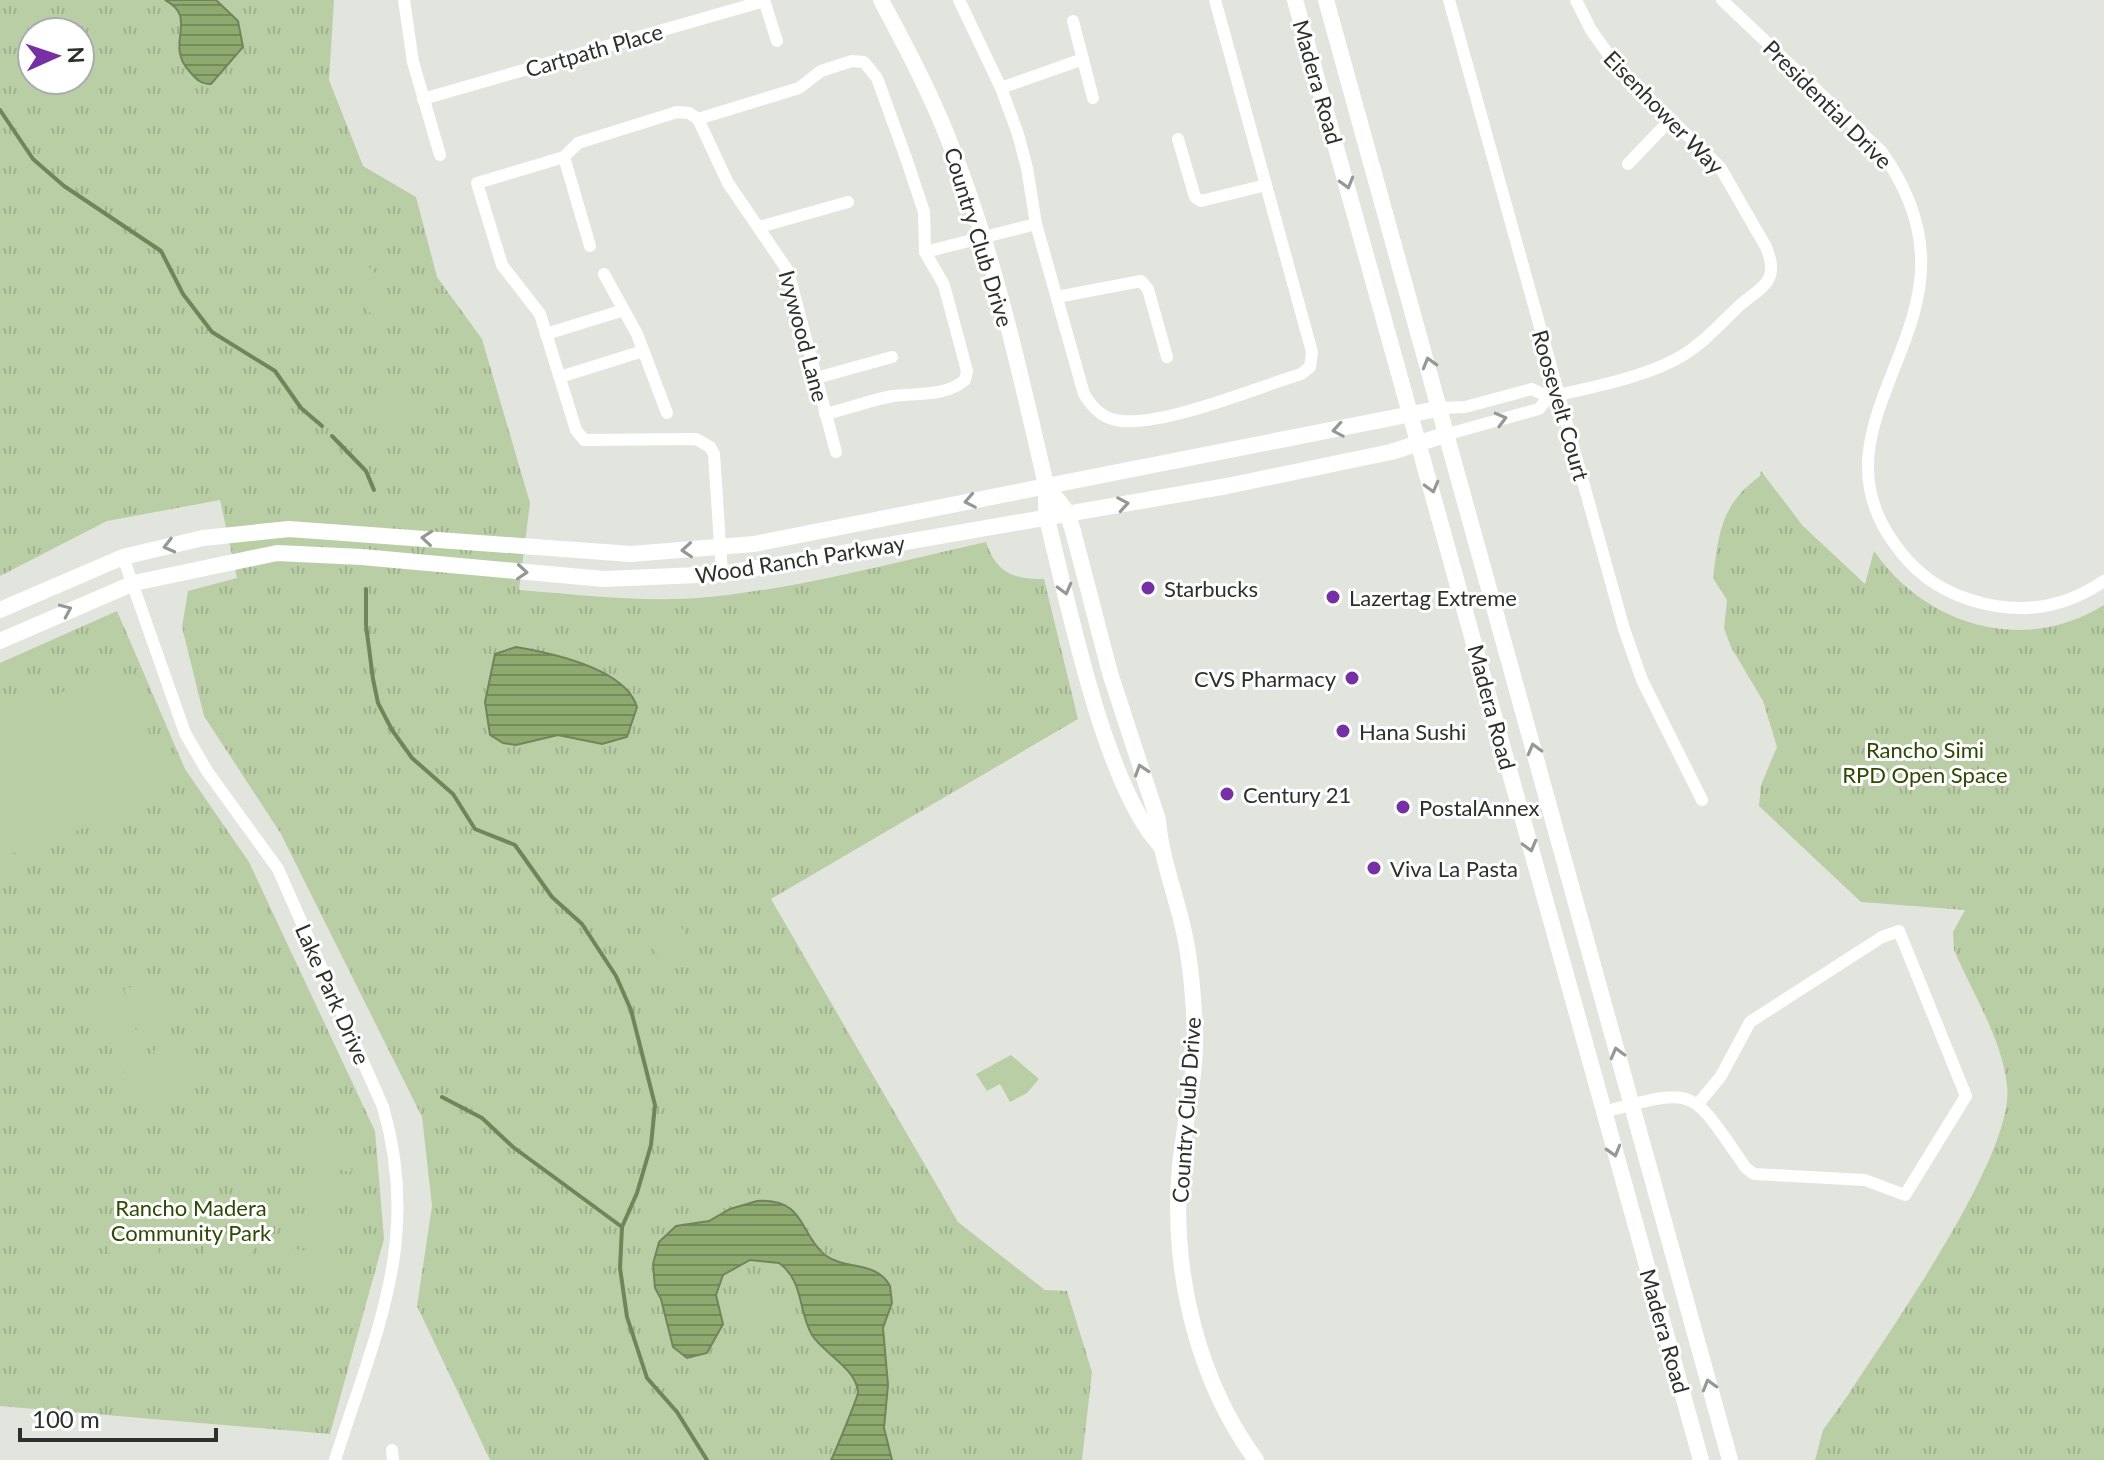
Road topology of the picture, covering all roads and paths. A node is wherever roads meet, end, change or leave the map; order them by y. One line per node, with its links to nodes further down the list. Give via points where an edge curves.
1 (404, 0): 16 (street)
2 (764, 0): 12 (street); 16 (street, Cartpath Place)
3 (881, 0): 27 (main road, Country Club Drive, via 943,126)
4 (959, 0): 14 (street)
5 (1215, 0): 23 (street)
6 (1295, 0): 44 (main road, Madera Road, one-way to 44)
7 (1326, 0): 41 (main road, Madera Road, one-way to 7)
8 (1449, 0): 40 (street, Roosevelt Court)
9 (1576, 0): 18 (street, Eisenhower Way, via 1610,58)
10 (1722, 0): 54 (street, Presidential Drive, via 1881,151 1910,202 1918,230 1920,282 1874,419 1867,459 1871,497 1889,537 1940,588 1995,608 2067,601)
11 (1073, 21): 13 (street)
12 (777, 41)
13 (1083, 59): 14 (street); 15 (street)
14 (1001, 88): 25 (street, via 1027,168)
15 (1093, 98)
16 (423, 99): 20 (street)
17 (698, 119): 21 (street, via 677,112 578,143); 26 (street, Ivywood Lane, via 728,183); 29 (street, via 799,88 821,71 864,62 877,78 924,212)
18 (1671, 119): 22 (street); 30 (street, Eisenhower Way, via 1725,175 1766,247)
19 (1178, 139): 23 (street, via 1195,197 1201,201)
20 (440, 155)
21 (564, 157): 28 (street); 34 (street, via 477,183 502,265 534,302)
22 (1628, 164)
23 (1266, 185): 32 (street, via 1312,352 1310,367 1301,374 1169,415 1137,421 1107,418 1084,394)
24 (848, 202): 26 (street)
25 (1036, 224): 27 (street); 32 (street)
26 (759, 227): 39 (street, Ivywood Lane, via 788,271)
27 (982, 238): 29 (street); 48 (main road, Country Club Drive)
28 (590, 246)
29 (925, 252): 43 (street, via 944,285 965,380 921,396 893,396)
30 (1771, 267): 40 (street, Wood Ranch Parkway, via 1760,293 1677,358)
31 (604, 274): 33 (street)
32 (1057, 297): 37 (street, via 1141,281 1148,289)
33 (624, 310): 34 (street); 35 (street)
34 (546, 334): 38 (street)
35 (643, 351): 38 (street); 42 (street)
36 (892, 357): 39 (street)
37 (1167, 357)
38 (560, 377): 51 (street, via 584,440 696,439 710,447)
39 (816, 378): 43 (street, Ivywood Lane)
40 (1553, 396): 41 (street, Wood Ranch Parkway, via 1532,389); 45 (street, Wood Ranch Parkway, one-way to 40, via 1539,409); 58 (street, Roosevelt Court, via 1632,655)
41 (1442, 408): 44 (main road, Wood Ranch Parkway); 45 (main road, Madera Road)
42 (667, 413)
43 (825, 414): 47 (street, Ivywood Lane)
44 (1412, 415): 46 (main road, Madera Road); 48 (main road, Wood Ranch Parkway, one-way to 48)
45 (1448, 434): 46 (main road, Wood Ranch Parkway); 61 (main road, Madera Road, one-way to 45)
46 (1419, 443): 49 (main road, Wood Ranch Parkway, one-way to 46, via 1227,486); 62 (main road, Madera Road, one-way to 62)
47 (836, 452)
48 (1046, 485): 49 (main road, Country Club Drive); 50 (main road, Country Club Drive); 51 (main road, Wood Ranch Parkway, one-way to 51)
49 (1067, 512): 50 (main road, Wood Ranch Parkway); 59 (main road, Country Club Drive, one-way to 49, via 1158,820 1110,673)
50 (1046, 515): 53 (main road, Wood Ranch Parkway); 59 (main road, Country Club Drive, one-way to 59, via 1104,731 1146,830)
51 (720, 548): 52 (main road, Wood Ranch Parkway, one-way to 52, via 631,554 289,529 203,538); 53 (street)
52 (123, 557): 55 (street, Lake Park Drive); 56 (main road, Wood Ranch Parkway)
53 (722, 574): 55 (main road, Wood Ranch Parkway, one-way to 53, via 277,553 604,579)
54 (2104, 581)
55 (134, 583): 57 (main road, Wood Ranch Parkway, one-way to 55); 63 (street, Lake Park Drive, via 185,733 278,869 383,1107 394,1144 400,1200 394,1268)
56 (0, 610)
57 (0, 641)
58 (1702, 800)
59 (1160, 845): 64 (main road, Country Club Drive, via 1185,935 1195,1032 1179,1180 1188,1302 1209,1376)
60 (1698, 1104): 60 (street, via 1721,1076 1750,1022 1899,931 1966,1096 1905,1195 1865,1180 1754,1174); 61 (street, via 1677,1095)
61 (1631, 1105): 62 (street); 66 (main road, Madera Road, one-way to 61)
62 (1603, 1112): 65 (main road, Madera Road, one-way to 65)
63 (335, 1460)
64 (1256, 1460)
65 (1701, 1460)
66 (1730, 1460)

